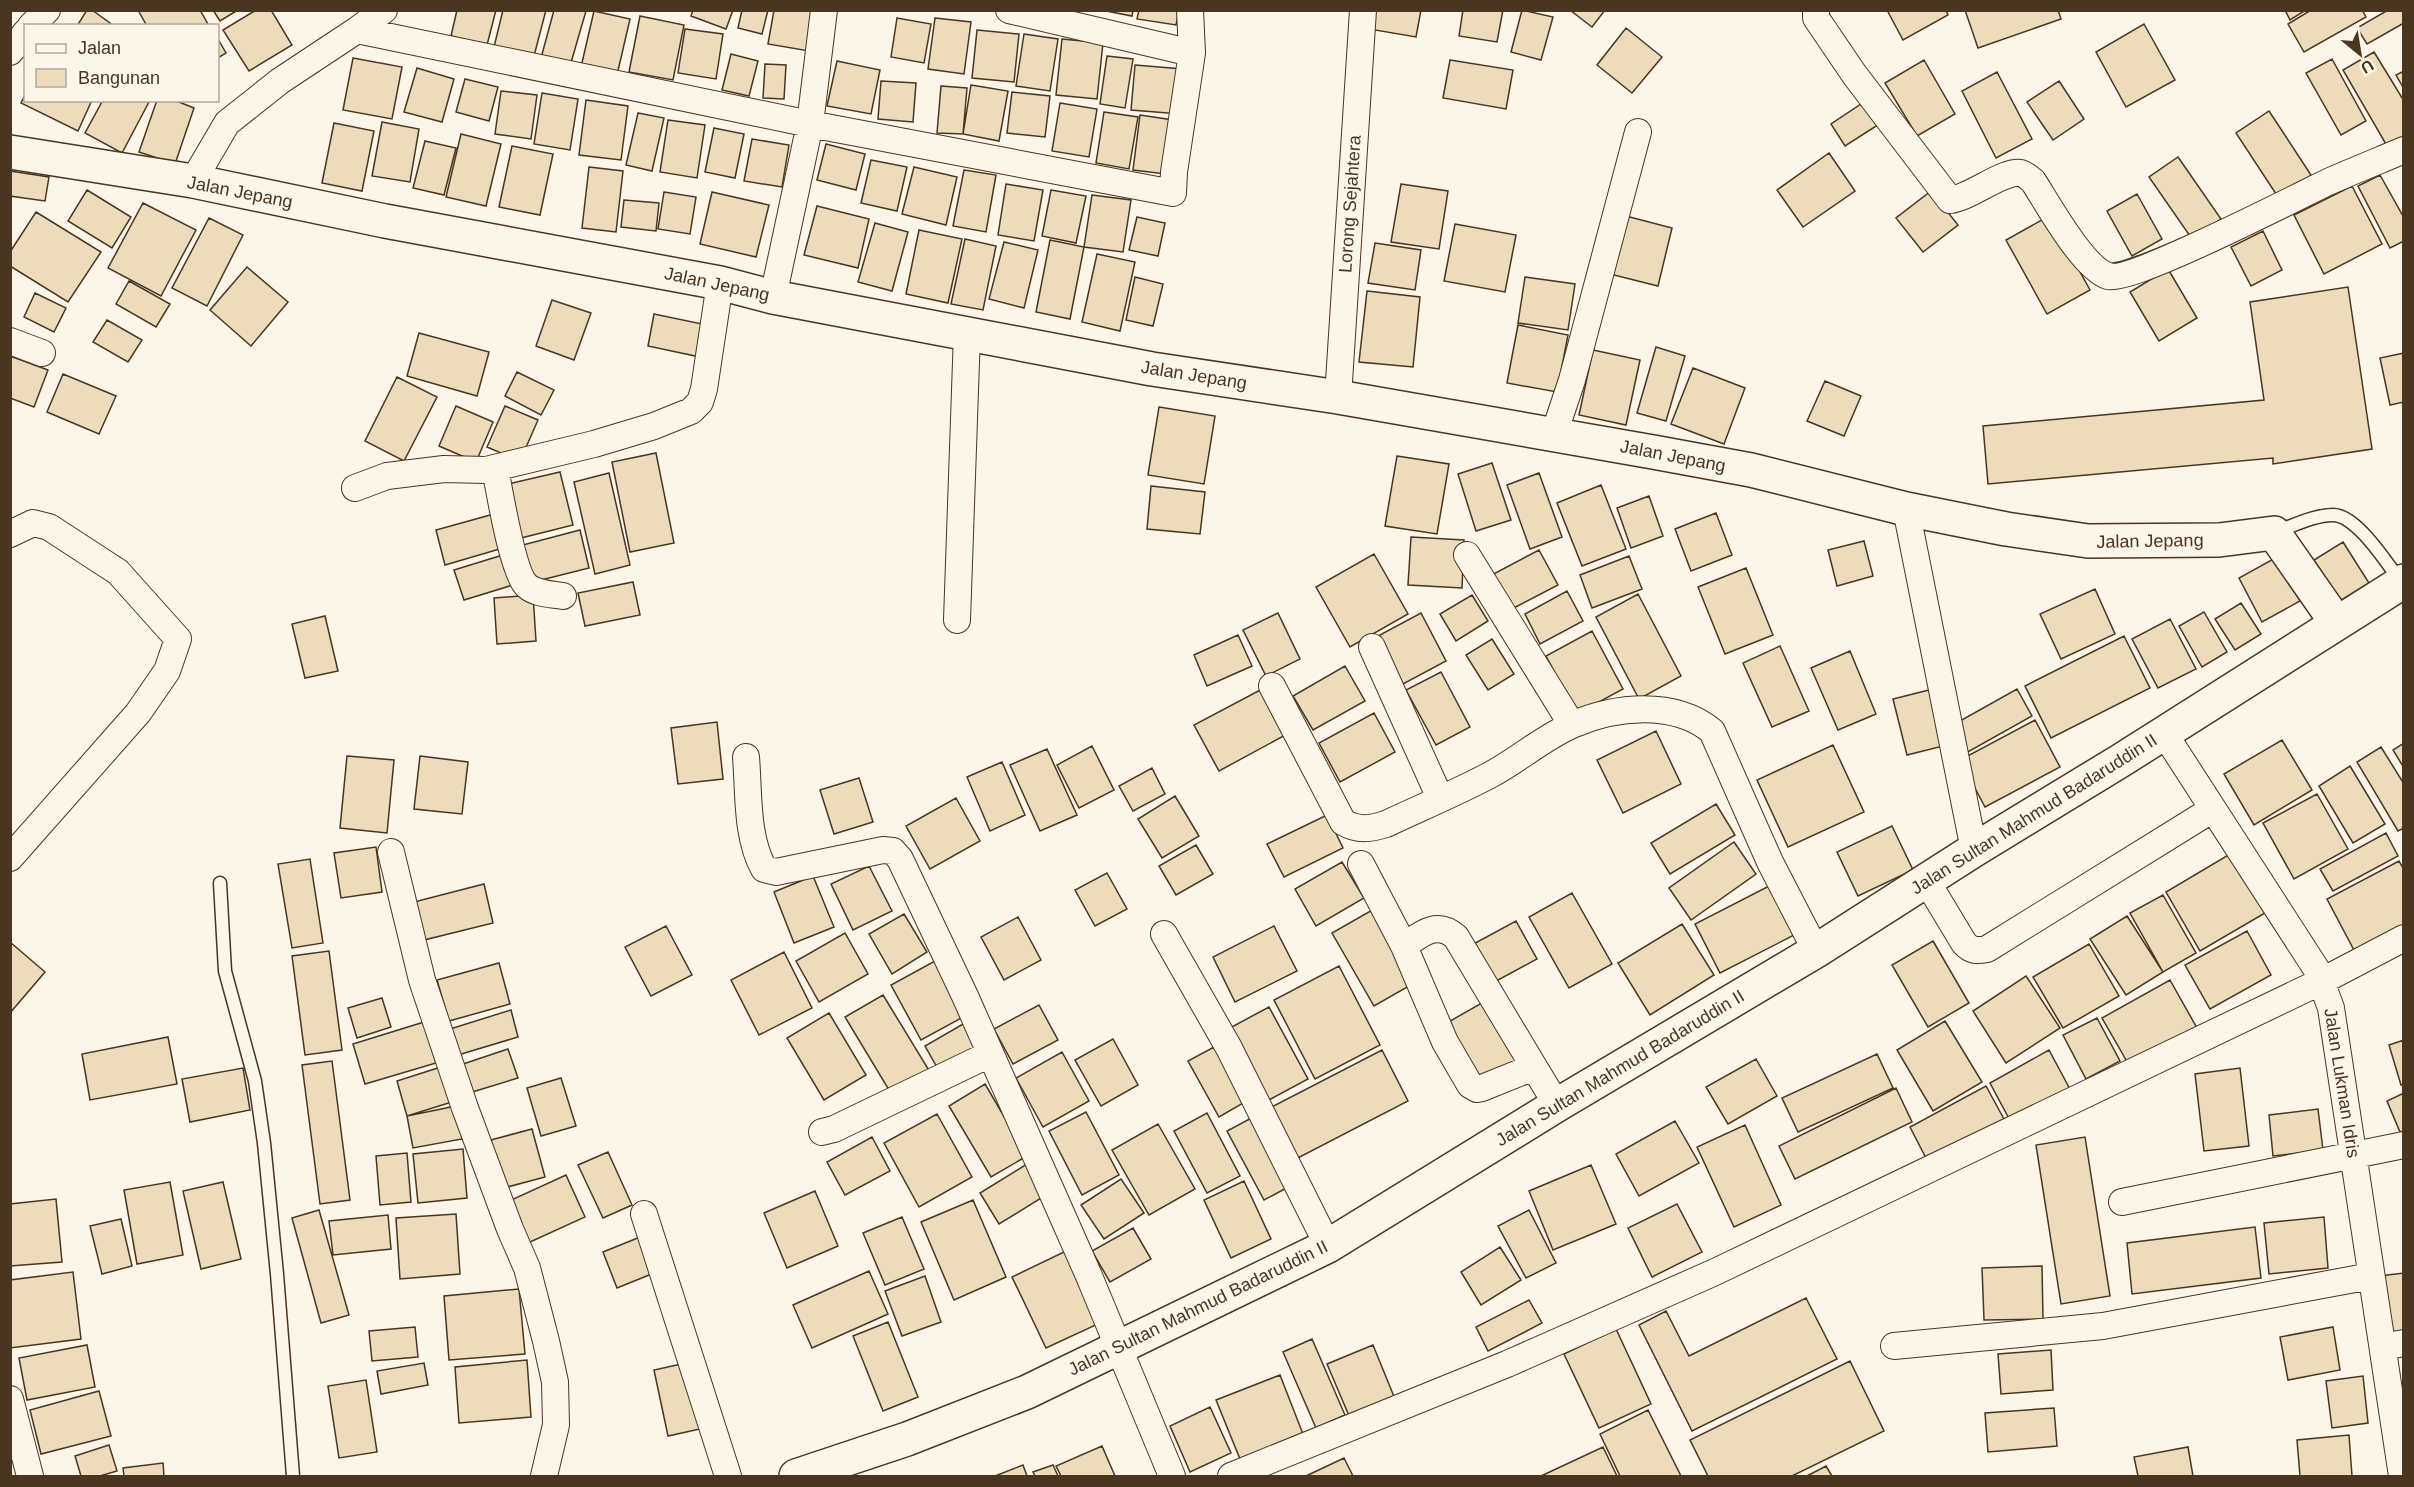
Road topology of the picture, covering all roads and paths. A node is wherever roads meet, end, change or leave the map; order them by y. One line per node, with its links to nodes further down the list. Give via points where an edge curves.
1 (47, 10): 8 (street)
2 (384, 10): 9 (street)
3 (824, 10): 13 (street)
4 (1009, 10): 12 (street)
5 (1190, 10): 12 (street)
6 (1363, 10): 23 (street, Lorong Sejahtera)
7 (1816, 10): 15 (street, via 1816,18 1854,74 1950,200 1972,194 2012,173 2022,173 2032,181 2075,246 2106,276 2123,276 2155,264)
8 (33, 24)
9 (357, 30): 13 (street); 17 (street, via 280,81 227,123)
10 (24, 34): 11 (street)
11 (10, 52)
12 (1192, 52): 13 (street, via 1173,194)
13 (810, 124): 19 (street)
14 (1638, 132): 24 (street)
15 (2403, 150)
16 (10, 152): 17 (main road, Jalan Jepang)
17 (193, 182): 18 (main road, Jalan Jepang)
18 (720, 283): 19 (main road, Jalan Jepang); 25 (street, via 704,389 700,402 691,411 594,444)
19 (773, 297): 20 (main road, Jalan Jepang)
20 (967, 333): 23 (main road, Jalan Jepang, via 1152,369); 33 (street)
21 (10, 341): 22 (street)
22 (42, 353)
23 (1338, 397): 24 (main road, Jalan Jepang)
24 (1554, 434): 27 (main road, Jalan Jepang, via 1751,471)
25 (495, 468): 26 (street, via 387,476); 32 (street, via 523,581 540,592)
26 (355, 489)
27 (1906, 509): 28 (main road, Jalan Jepang, via 2088,541 2219,540); 42 (street)
28 (2274, 533): 31 (lane, via 2336,514 2350,521); 34 (main road)
29 (10, 534): 44 (street, via 33,523 49,527 118,572 178,639 167,671 138,713)
30 (1467, 555): 37 (street)
31 (2402, 582): 34 (main road, Jalan Sultan Mahmud Badaruddin II)
32 (563, 596)
33 (957, 620)
34 (2336, 622): 38 (main road, Jalan Sultan Mahmud Badaruddin II)
35 (1372, 647): 40 (street)
36 (1272, 686): 40 (street, via 1343,822 1354,829 1371,829)
37 (1572, 725): 40 (street, via 1491,774); 51 (street, via 1618,710 1656,709 1693,719 1712,731 1770,862)
38 (2164, 732): 41 (street, Jalan Lukman Idris); 42 (main road, Jalan Sultan Mahmud Badaruddin II)
39 (746, 757): 53 (street, via 752,833 764,869 776,872 884,850 893,852 900,859)
40 (1440, 798)
41 (2213, 809): 46 (street, via 1980,951 1973,951 1964,943); 52 (street, Jalan Lukman Idris)
42 (1974, 850): 46 (main road, Jalan Sultan Mahmud Badaruddin II)
43 (391, 852): 69 (street, via 422,980 527,1268 546,1341 555,1382 556,1425)
44 (10, 858)
45 (1361, 864): 50 (street)
46 (1926, 880): 51 (main road, Jalan Sultan Mahmud Badaruddin II)
47 (220, 883): 68 (lane, via 225,971 255,1081 264,1143)
48 (1164, 934): 61 (street, via 1229,1048)
49 (2403, 938): 52 (street)
50 (1404, 946): 54 (street, via 1426,931 1448,929); 54 (street, via 1445,1042 1470,1085 1482,1089)
51 (1816, 951): 55 (main road, Jalan Sultan Mahmud Badaruddin II)
52 (2322, 981): 58 (street, Jalan Lukman Idris, via 2337,1040); 73 (street, via 1715,1272 1507,1364)
53 (990, 1054): 56 (street); 65 (street)
54 (1534, 1067): 55 (street)
55 (1557, 1105): 61 (main road, Jalan Sultan Mahmud Badaruddin II)
56 (822, 1132)
57 (2403, 1145): 58 (street)
58 (2354, 1156): 59 (street); 62 (street, Jalan Lukman Idris)
59 (2122, 1202)
60 (644, 1214): 70 (street)
61 (1328, 1246): 65 (main road, Jalan Sultan Mahmud Badaruddin II)
62 (2372, 1276): 63 (street, Jalan Lukman Idris); 64 (street, via 2103,1326)
63 (2393, 1345): 74 (street, Jalan Lukman Idris)
64 (1894, 1346)
65 (1119, 1347): 71 (main road, Jalan Sultan Mahmud Badaruddin II, via 1027,1392 907,1439); 72 (street)
66 (10, 1399): 67 (street)
67 (30, 1476)
68 (293, 1476)
69 (544, 1476)
70 (728, 1476)
71 (796, 1476)
72 (1172, 1476)
73 (1231, 1476)
74 (2402, 1476)

